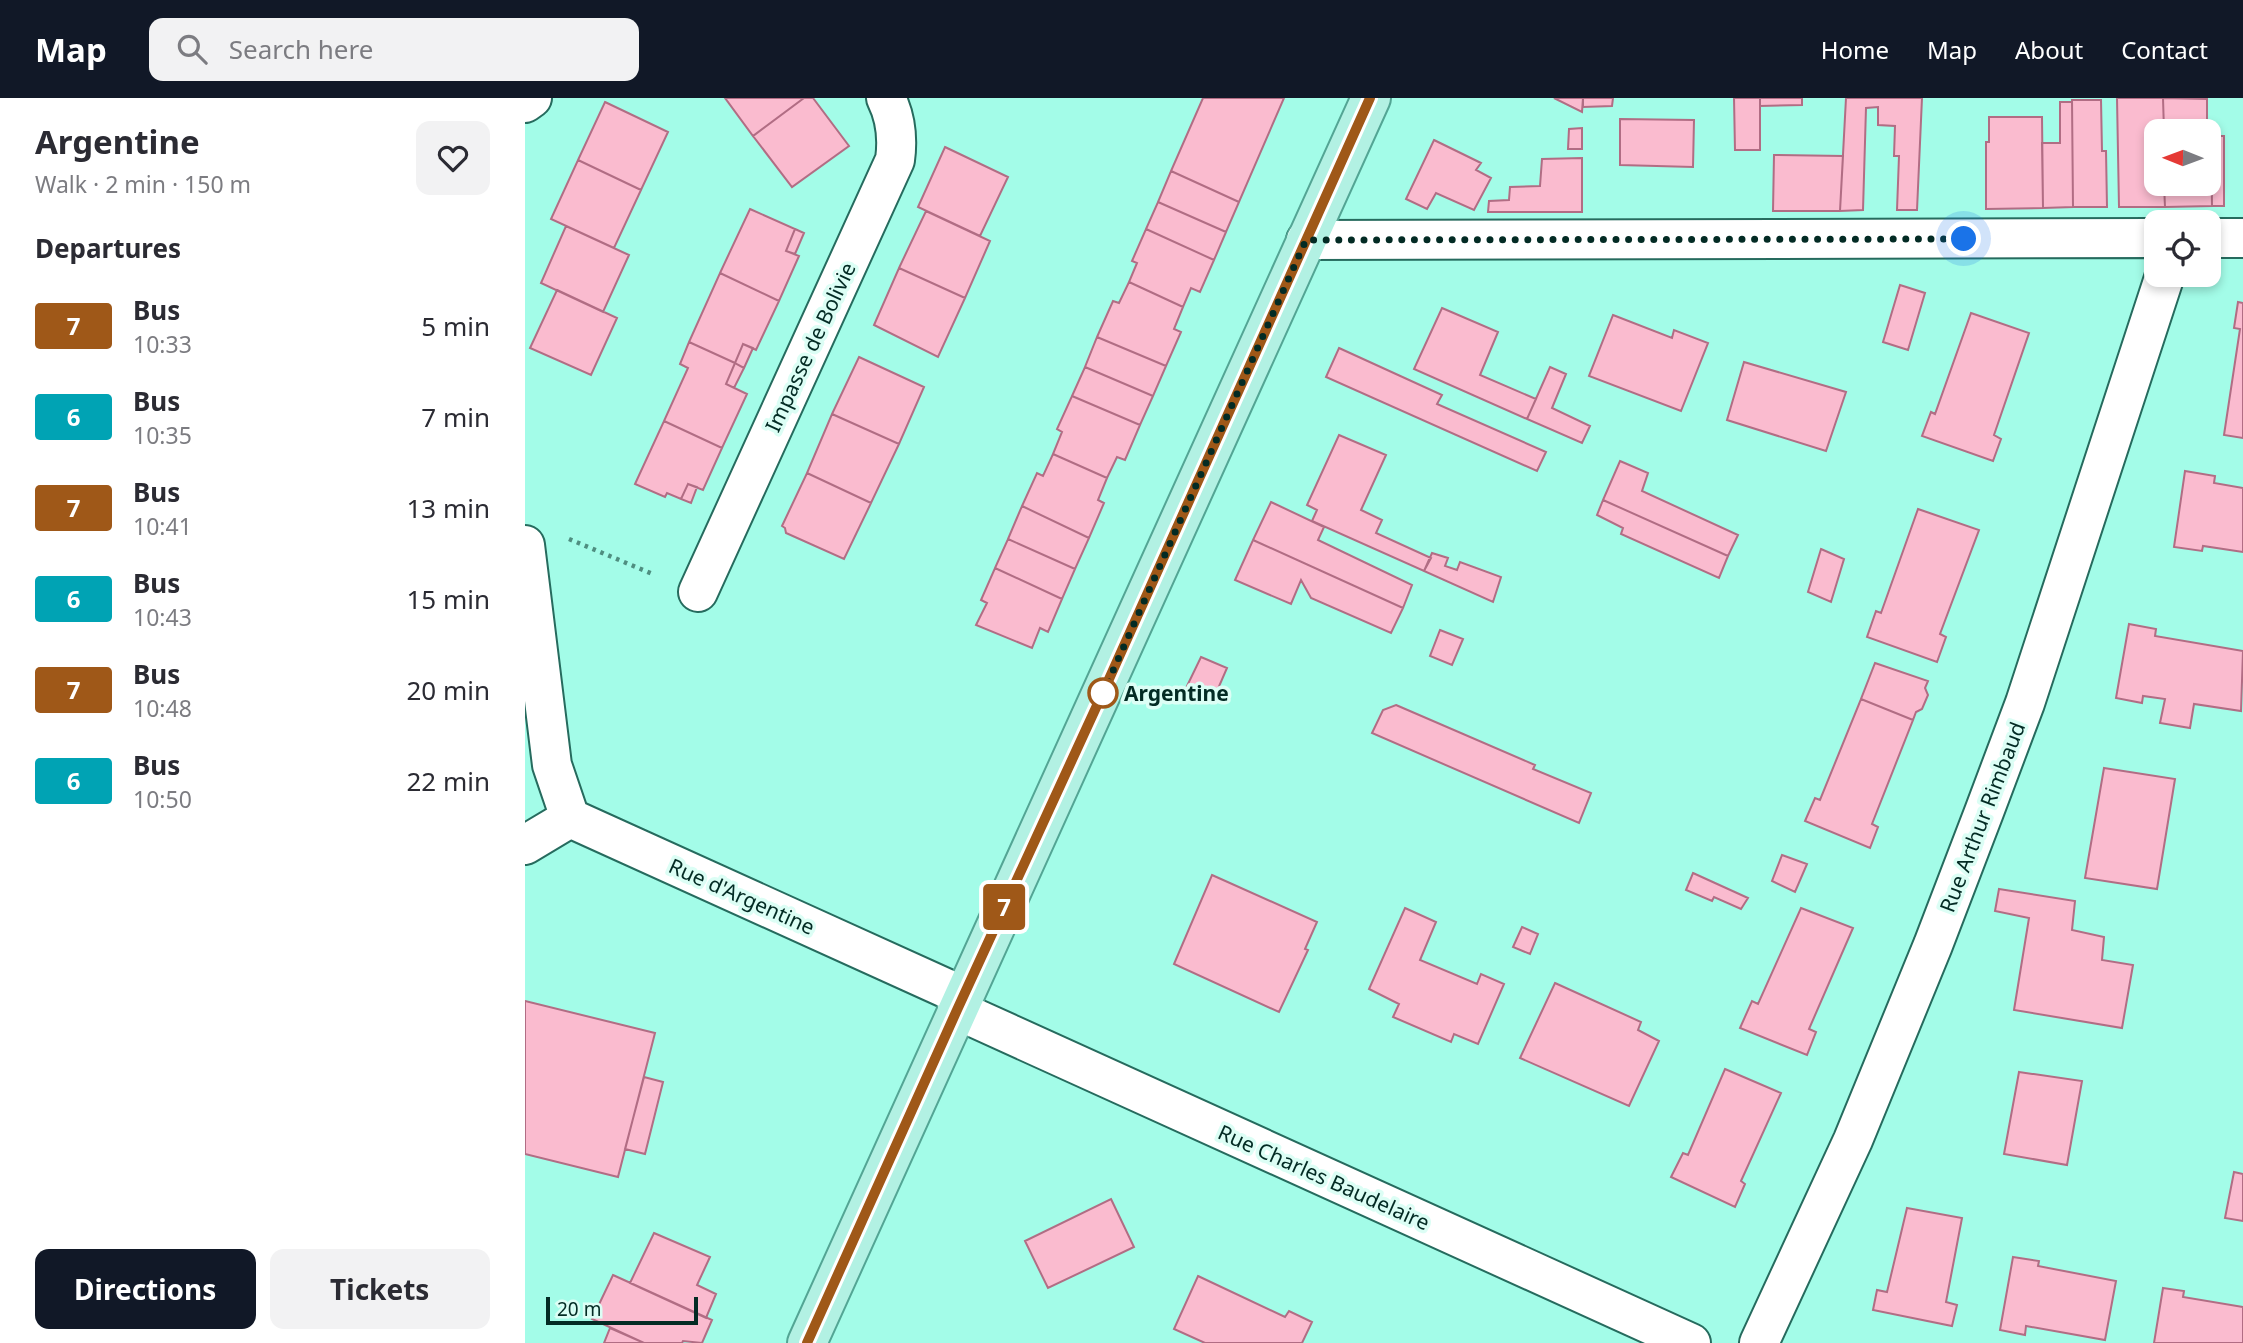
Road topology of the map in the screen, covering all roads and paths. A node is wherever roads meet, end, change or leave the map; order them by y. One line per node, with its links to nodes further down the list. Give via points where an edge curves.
1 (532, 98): 4 (street)
2 (885, 98): 12 (street, Impasse de Bolivie, via 895,123 895,160)
3 (1371, 98): 8 (main road)
4 (525, 103)
5 (2144, 238): 8 (street)
6 (2221, 238): 7 (street)
7 (2243, 238)
8 (1306, 240): 15 (main road)
9 (2161, 287): 18 (street, Rue Arthur Rimbaud, via 2029,690 1929,957)
10 (562, 536): 12 (path)
11 (525, 545): 13 (street, via 552,765)
12 (698, 592)
13 (570, 818): 14 (street); 15 (street, Rue d'Argentine)
14 (525, 845)
15 (960, 1003): 16 (main road); 17 (street, Rue Charles Baudelaire)
16 (807, 1343)
17 (1691, 1343)
18 (1759, 1343)

